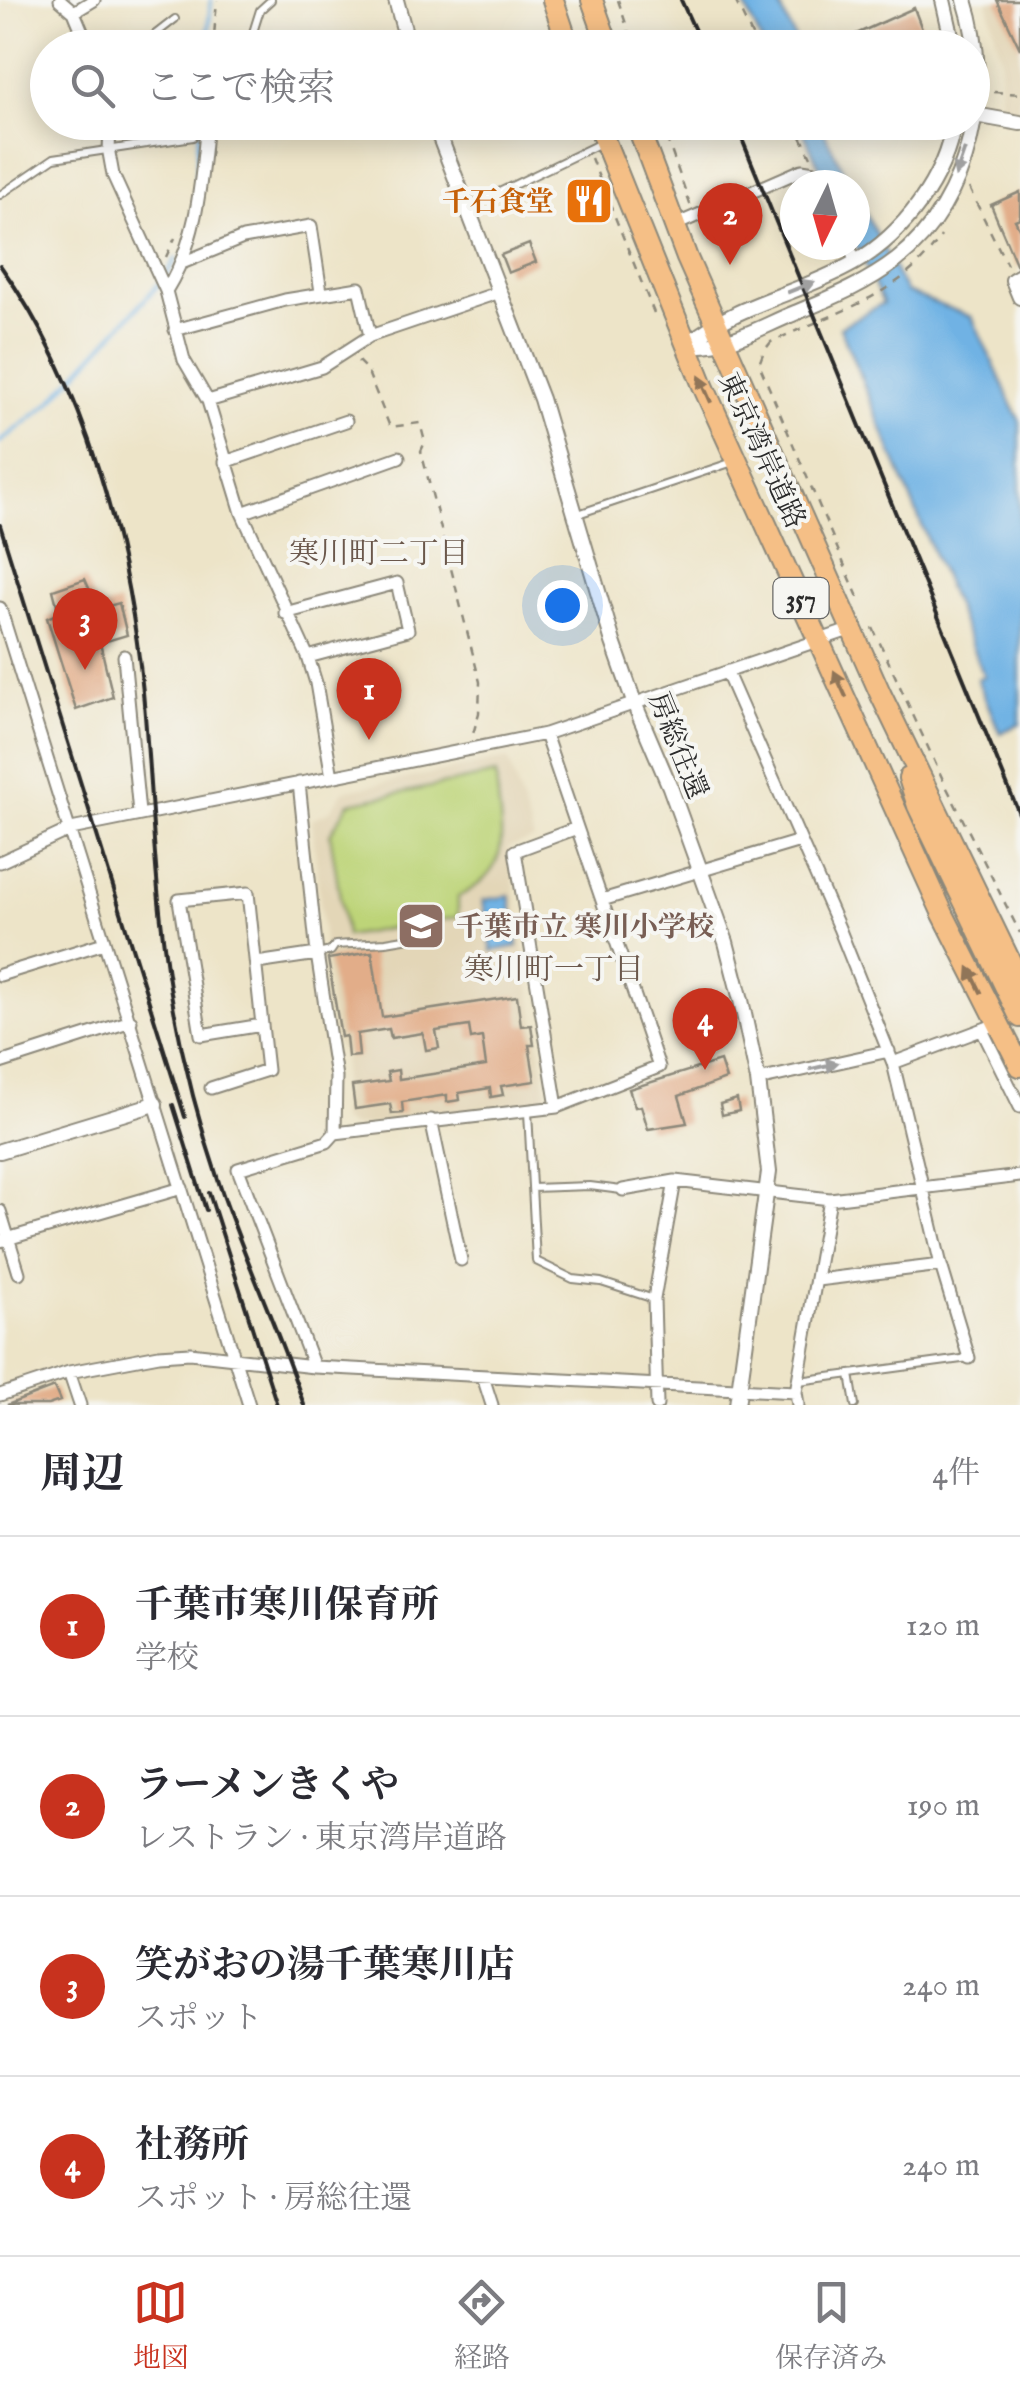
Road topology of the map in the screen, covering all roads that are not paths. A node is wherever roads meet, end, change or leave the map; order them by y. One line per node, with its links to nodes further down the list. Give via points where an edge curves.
1 (60, 0): 9 (street)
2 (94, 0): 9 (street)
3 (271, 0): 13 (lane)
4 (396, 0): 14 (street)
5 (553, 0): 15 (highway)
6 (592, 0): 16 (highway)
7 (943, 0): 17 (street)
8 (965, 0): 18 (street)
9 (74, 12): 11 (street)
10 (174, 19): 12 (lane)
11 (82, 30)
12 (160, 30)
13 (253, 30)
14 (404, 30)
15 (563, 30)
16 (603, 30)
17 (950, 30)
18 (974, 30)
19 (990, 118): 20 (street)
20 (1020, 123)
21 (109, 140): 30 (street)
22 (174, 140): 30 (lane)
23 (204, 140): 36 (street, via 192,237)
24 (441, 140): 33 (street, 房総往還)
25 (586, 140): 33 (lane)
26 (603, 140): 46 (highway, 東京湾岸道路 / 357)
27 (642, 140): 34 (highway, 東京湾岸道路 / 357)
28 (949, 140): 35 (street, via 924,196)
29 (966, 140): 45 (street, one-way to 45, via 947,196 897,260 866,281)
30 (109, 150): 32 (lane, via 54,158); 38 (street, via 113,175)
31 (780, 180): 34 (street)
32 (0, 195)
33 (466, 208): 40 (street, 房総往還)
34 (673, 226): 42 (highway, 東京湾岸道路 / 357)
35 (856, 262): 42 (street, one-way to 35)
36 (182, 263): 38 (street); 39 (street, via 243,238 311,226)
37 (1020, 276): 41 (street, via 1013,280)
38 (162, 281): 43 (street)
39 (321, 292): 43 (street); 44 (street, via 359,288)
40 (500, 292): 44 (street); 53 (street, 房総往還)
41 (1020, 296)
42 (715, 322): 45 (highway, 東京湾岸道路 / 357); 46 (street)
43 (174, 330): 47 (street)
44 (370, 336): 47 (street, via 322,367)
45 (724, 342): 46 (street); 56 (highway, 東京湾岸道路 / 357)
46 (686, 346): 50 (highway, 東京湾岸道路 / 357, one-way to 46)
47 (208, 401): 51 (street)
48 (346, 421): 51 (street)
49 (399, 456): 52 (street)
50 (738, 460): 53 (lane); 57 (highway, 東京湾岸道路 / 357)
51 (226, 462): 52 (street)
52 (242, 513): 55 (street)
53 (578, 514): 63 (street, 房総往還)
54 (0, 608): 58 (street)
55 (285, 613): 60 (street); 60 (street, via 397,583 408,630)
56 (863, 628): 57 (street); 62 (highway, 東京湾岸道路 / 357)
57 (820, 640): 61 (street); 83 (highway, 東京湾岸道路 / 357, one-way to 57)
58 (6, 644): 69 (street)
59 (124, 656): 67 (street)
60 (308, 657): 65 (street)
61 (726, 673): 63 (street); 70 (street)
62 (881, 695): 79 (highway, 東京湾岸道路 / 357); 80 (highway, via 918,806)
63 (635, 706): 64 (street); 72 (street, 房総往還)
64 (545, 734): 65 (street); 68 (street)
65 (332, 776): 66 (street)
66 (299, 784): 67 (street); 76 (street)
67 (139, 813): 69 (street)
68 (578, 828): 73 (street); 90 (street, via 516,851)
69 (71, 829): 71 (street); 75 (street)
70 (800, 840): 72 (street); 84 (street)
71 (0, 862)
72 (700, 872): 73 (street); 87 (street, 房総往還, via 726,942)
73 (602, 900): 90 (street, via 659,1067)
74 (446, 932): 76 (lane, via 335,945)
75 (104, 943): 78 (street); 81 (street)
76 (318, 954): 77 (street); 94 (street, via 336,1077)
77 (257, 963): 82 (street); 82 (street, via 248,893 179,900 201,1034)
78 (0, 974)
79 (1020, 982)
80 (1020, 1018)
81 (131, 1022): 85 (street); 89 (street)
82 (262, 1026): 88 (street, via 267,1070)
83 (989, 1027): 84 (street); 86 (highway, 東京湾岸道路 / 357); 91 (street)
84 (891, 1057): 87 (street, one-way to 84); 100 (street)
85 (0, 1063)
86 (1020, 1066)
87 (758, 1080): 102 (street, 房総往還, via 769,1152)
88 (211, 1088)
89 (155, 1104): 95 (street); 98 (street)
90 (557, 1106): 92 (street)
91 (1020, 1107)
92 (528, 1111): 93 (street); 99 (lane)
93 (432, 1120): 94 (street); 106 (street)
94 (335, 1133): 113 (street, via 328,1142 238,1169)
95 (0, 1151)
96 (1020, 1176): 100 (street)
97 (674, 1181): 101 (street); 102 (street); 110 (street)
98 (182, 1188): 105 (street); 111 (street)
99 (532, 1188): 101 (lane); 110 (lane, via 536,1261 573,1279)
100 (923, 1188): 103 (street); 107 (street)
101 (623, 1190)
102 (766, 1190): 103 (street); 118 (street, 房総往還)
103 (830, 1199): 109 (street)
104 (0, 1210): 105 (street)
105 (4, 1240): 108 (street)
106 (461, 1260)
107 (940, 1266): 109 (street); 112 (street)
108 (19, 1273)
109 (817, 1280): 119 (street)
110 (654, 1299): 117 (street)
111 (233, 1358): 113 (street); 114 (street, via 159,1355); 122 (street)
112 (969, 1358): 115 (lane)
113 (314, 1367): 116 (street)
114 (69, 1372): 120 (street); 121 (street)
115 (850, 1374): 119 (lane); 126 (lane)
116 (483, 1377): 117 (street); 123 (street)
117 (654, 1383): 118 (street); 124 (street)
118 (738, 1388): 119 (street); 125 (street, 房総往還)
119 (797, 1393)
120 (0, 1395)
121 (80, 1405)
122 (249, 1405)
123 (492, 1405)
124 (657, 1405)
125 (737, 1405)
126 (855, 1405)

